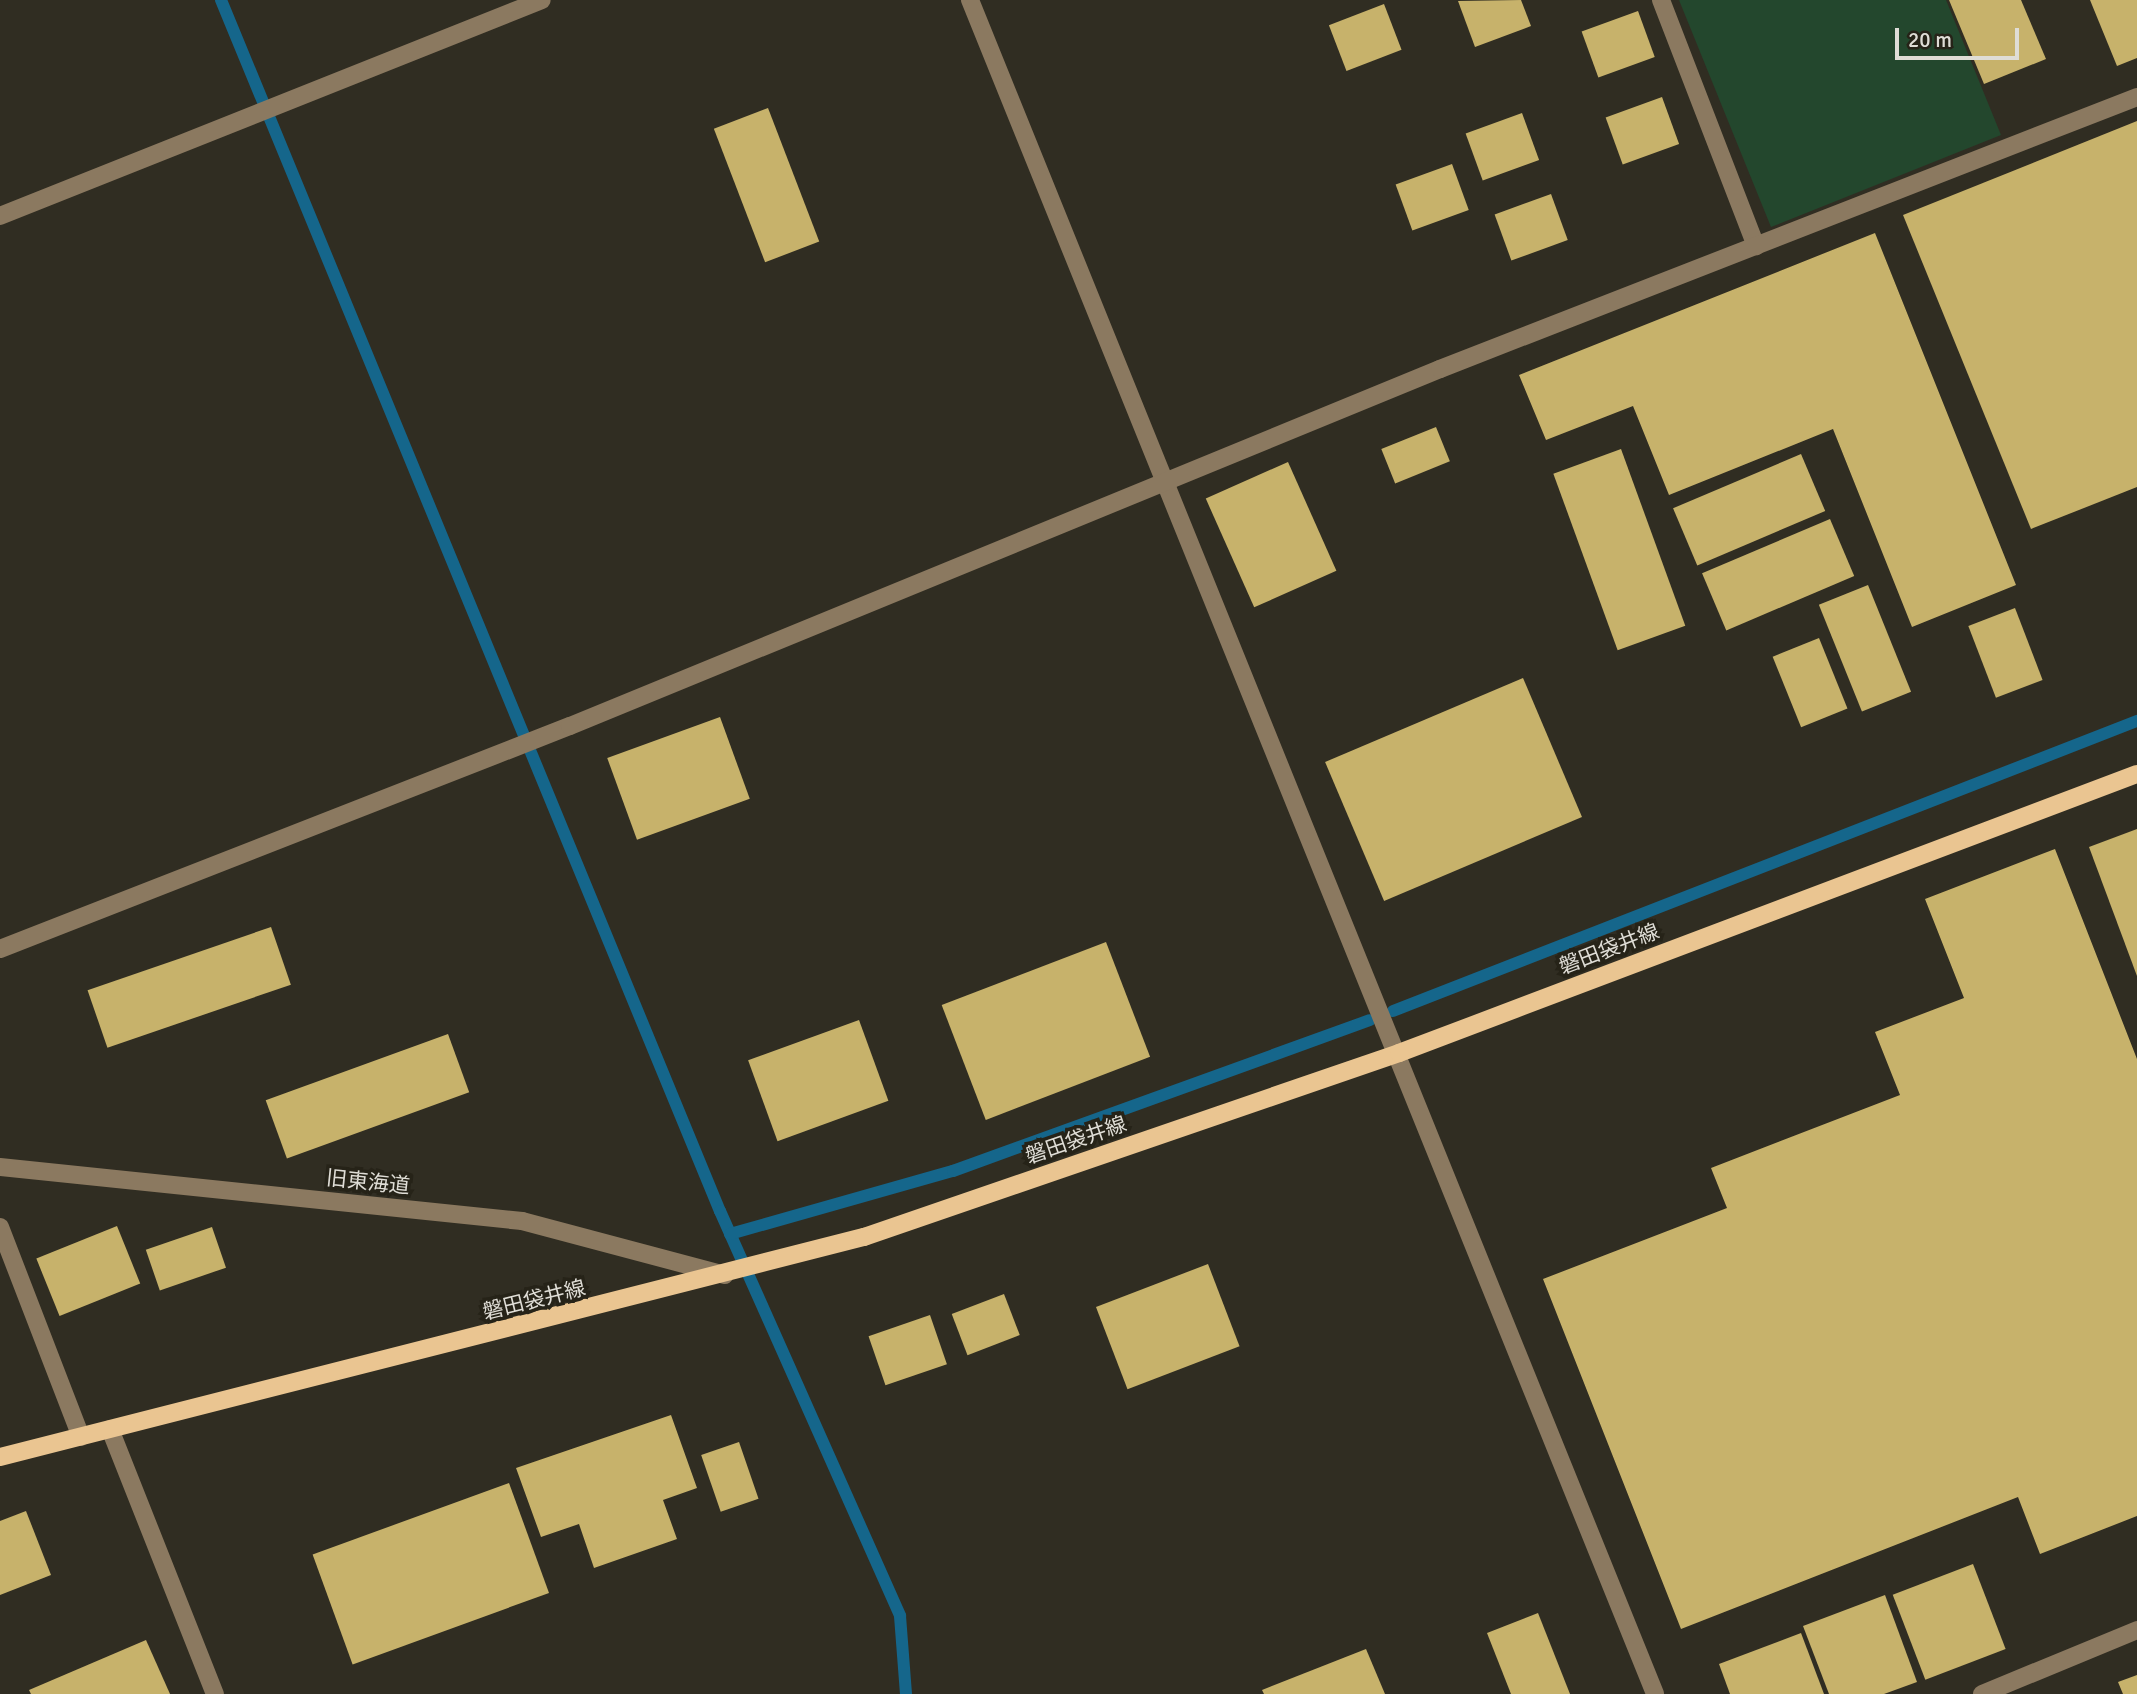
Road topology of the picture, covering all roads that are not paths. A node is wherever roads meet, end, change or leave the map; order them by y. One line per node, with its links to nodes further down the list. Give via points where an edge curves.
1 (542, 0): 5 (street)
2 (970, 0): 7 (street)
3 (1661, 0): 6 (street)
4 (2137, 97): 6 (street)
5 (0, 216)
6 (1756, 246): 7 (street)
7 (1164, 482): 9 (street, via 570,726); 10 (street)
8 (2137, 774): 10 (main road, 磐田袋井線)
9 (0, 949)
10 (1399, 1053): 13 (main road, 磐田袋井線, via 802,1255); 20 (street)
11 (0, 1167): 13 (street, 旧東海道, via 522,1222)
12 (0, 1227): 15 (street)
13 (726, 1275): 14 (main road, 磐田袋井線)
14 (110, 1429): 15 (main road, 磐田袋井線); 19 (street)
15 (81, 1437): 16 (main road, 磐田袋井線)
16 (0, 1457)
17 (2137, 1630): 18 (street)
18 (1994, 1692)
19 (215, 1694)
20 (1655, 1694)

